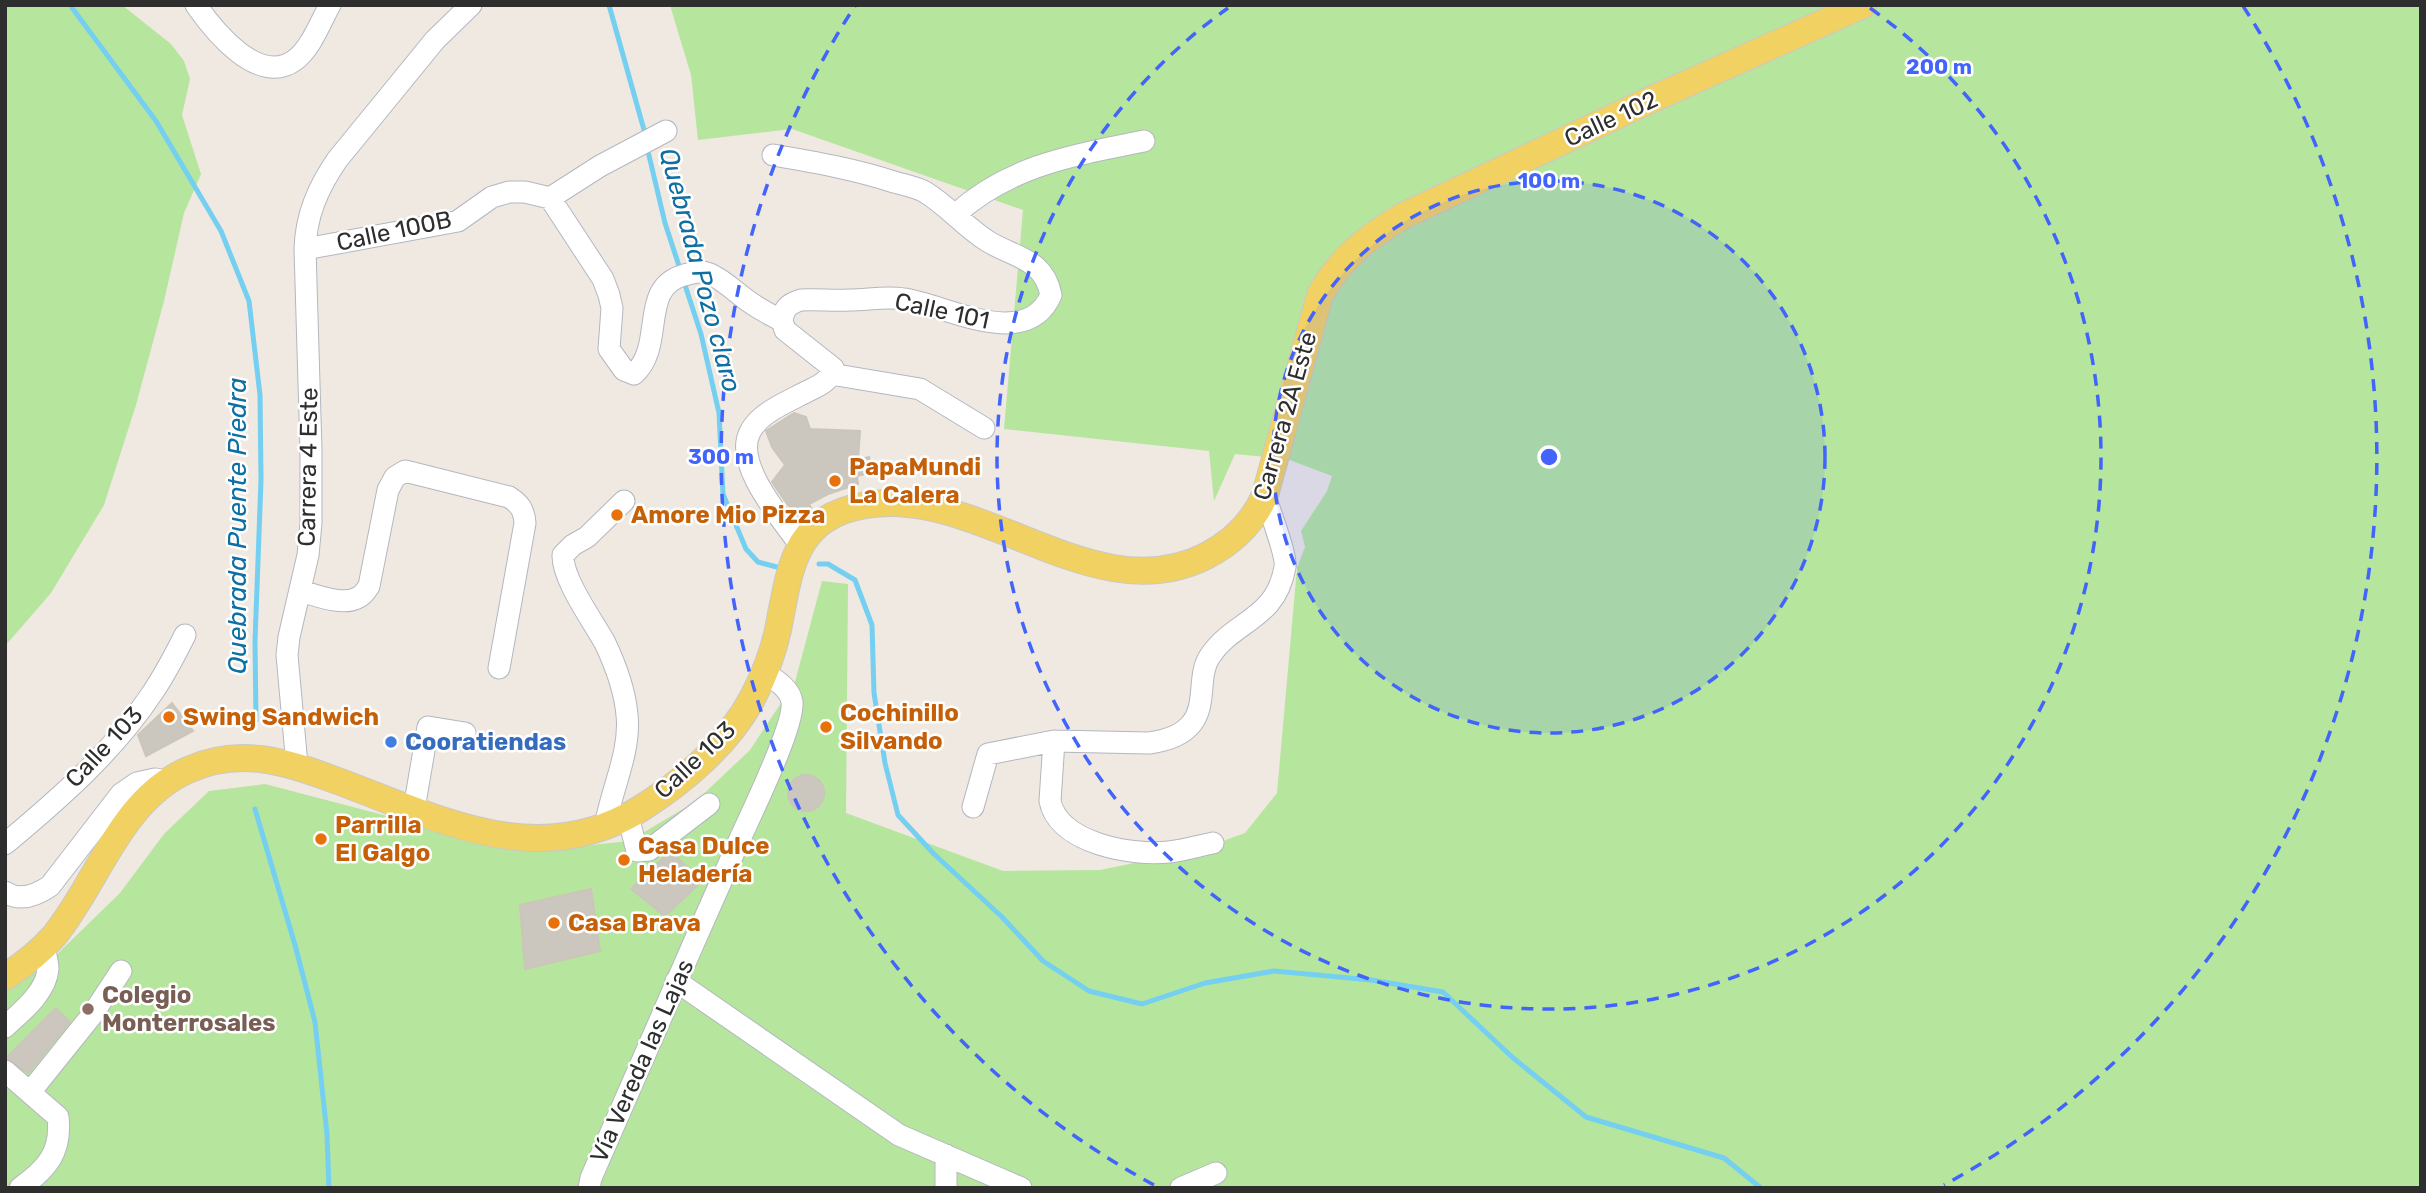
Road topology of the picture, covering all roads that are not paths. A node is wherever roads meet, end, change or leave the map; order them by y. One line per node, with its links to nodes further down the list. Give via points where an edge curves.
1 (196, 5): 2 (street, via 233,50 270,67 285,66 304,52)
2 (330, 5)
3 (471, 5): 10 (street, Carrera 4 Este, via 435,40 337,160 313,202)
4 (1863, 5): 11 (main road, Calle 102, via 1403,216 1351,252 1329,279)
5 (662, 133): 8 (street)
6 (1144, 141): 9 (street, via 1031,169 997,183)
7 (773, 155): 9 (street, Calle 101, via 858,170 910,187)
8 (550, 198): 10 (street, Calle 100B, via 509,192 492,197 458,221); 12 (street, via 603,279 611,308 609,349 624,370 634,374 644,365 660,292 669,281 686,275 710,274)
9 (956, 215): 12 (street, Calle 101, via 982,237 1029,261 1045,275 1051,295 1041,310 1026,321 999,323 901,298 813,299 790,303)
10 (305, 250): 19 (street, Carrera 4 Este, via 311,499 310,539)
11 (1315, 309): 15 (main road, Carrera 2A Este)
12 (782, 321): 13 (street, via 785,330 829,362)
13 (831, 374): 14 (street, via 920,389); 17 (street, via 763,418 750,431 747,446 754,478)
14 (984, 428)
15 (1265, 495): 18 (main road, Carrera 2A Este, via 1247,526); 24 (street, via 1286,563 1282,579 1254,620 1209,657 1200,706 1192,723 1165,741)
16 (624, 501): 30 (street, via 563,555 576,593 606,646 627,715)
17 (800, 545): 18 (main road, Calle 103, via 816,525 836,513 892,503 951,512 1108,568 1179,566); 22 (main road, Calle 103)
18 (1219, 549)
19 (300, 591): 21 (street, via 351,601 360,597 369,586 388,491 395,477 405,471 509,497 518,503 525,523); 25 (street, Carrera 4 Este, via 287,655)
20 (185, 635): 32 (street, Calle 103, via 132,721 96,762)
21 (499, 668)
22 (764, 672): 30 (main road, Calle 103, via 745,712 712,751 650,803); 37 (street, Vía Vereda las Lajas, via 789,693 792,713)
23 (464, 733): 29 (street, via 428,727)
24 (1054, 741): 28 (street, via 988,754); 31 (street, via 1052,810 1072,831 1129,851 1169,852)
25 (297, 765): 26 (main road, Calle 103, via 265,759 228,760 188,770); 29 (main road, Calle 103)
26 (168, 781): 33 (street, Calle 103, via 138,783 121,794 50,886 26,897); 34 (main road, Calle 103, via 130,819)
27 (709, 804): 30 (street, via 642,852)
28 (973, 807)
29 (414, 809): 30 (main road, Calle 103, via 482,833 514,838 570,836)
30 (617, 821)
31 (1213, 843)
32 (5, 844)
33 (5, 892)
34 (44, 946): 36 (main road, Calle 103); 38 (street, via 45,979 27,1007)
35 (121, 971): 40 (street)
36 (5, 977)
37 (676, 981): 41 (street, via 899,1135); 44 (street, Vía Vereda las Lajas)
38 (5, 1027)
39 (5, 1071): 40 (street)
40 (31, 1091): 43 (street, via 58,1117 60,1133 41,1173)
41 (946, 1155): 45 (street); 46 (street)
42 (1216, 1173): 47 (street)
43 (20, 1188)
44 (589, 1188)
45 (946, 1188)
46 (1021, 1188)
47 (1181, 1188)

